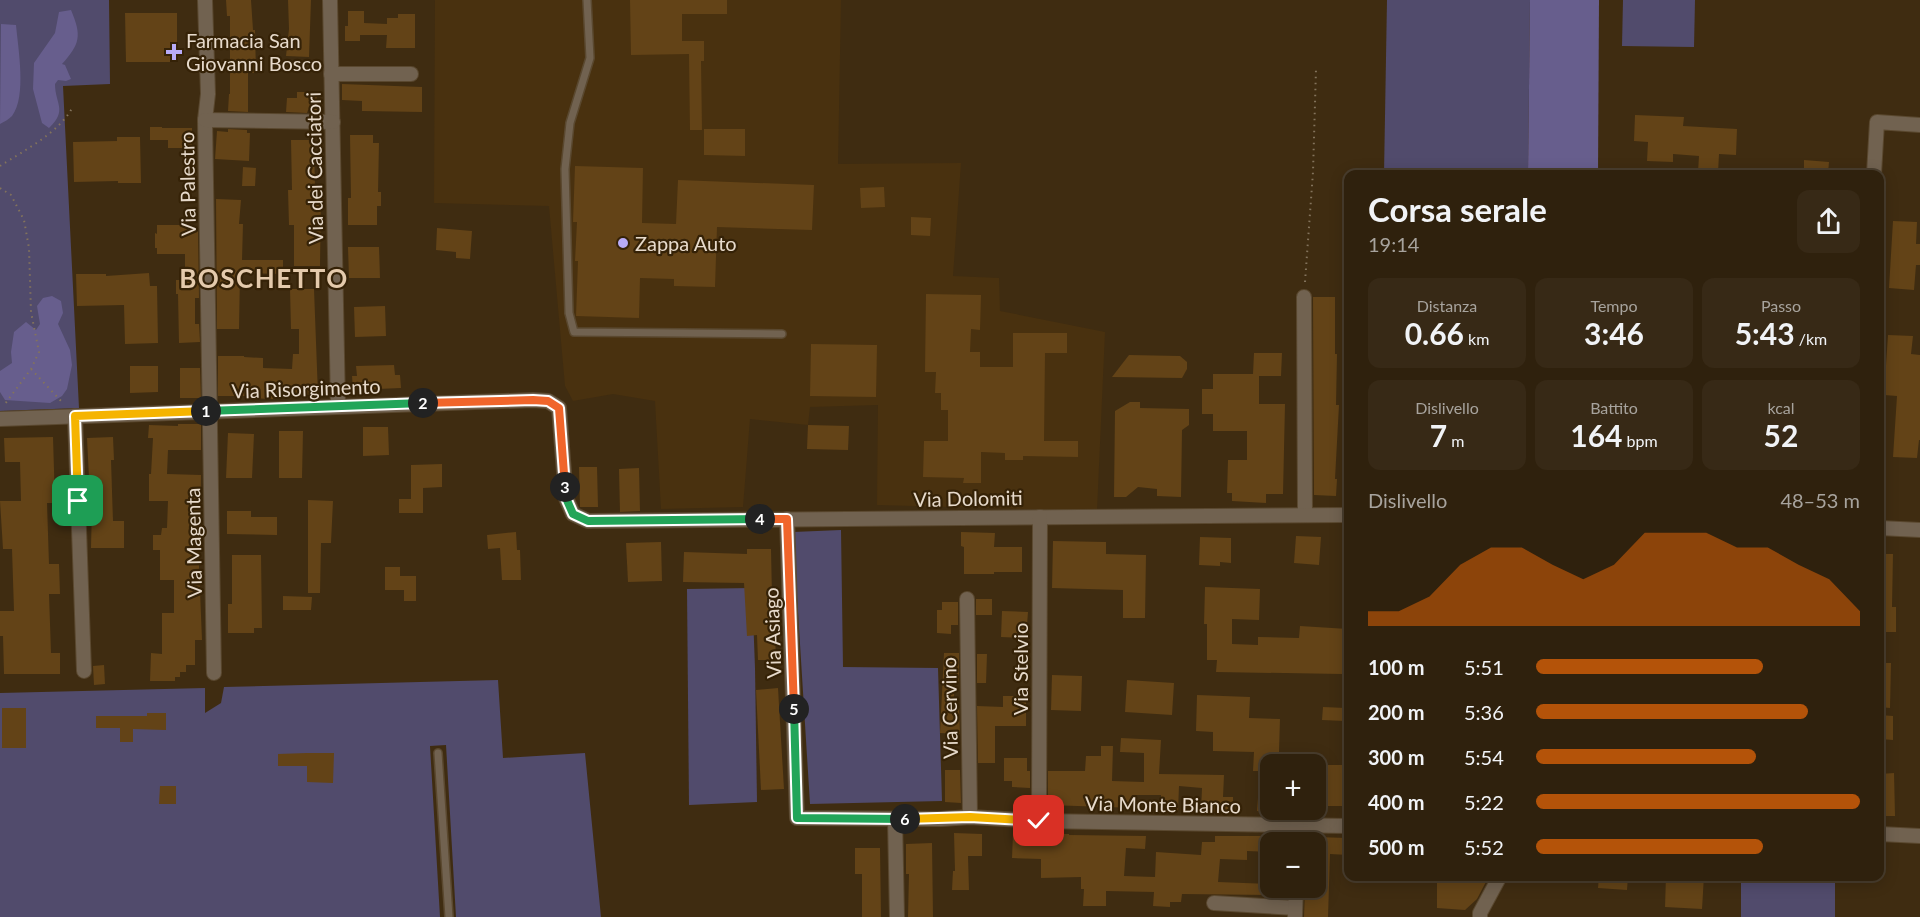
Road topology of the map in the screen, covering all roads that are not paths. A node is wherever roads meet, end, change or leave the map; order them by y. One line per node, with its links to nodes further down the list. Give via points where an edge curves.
1 (205, 0): 6 (street)
2 (330, 0): 4 (street, Via dei Cacciatori)
3 (587, 0): 11 (lane, via 590,58 570,123 565,168 569,313 574,332)
4 (331, 74): 5 (street, Via dei Cacciatori); 7 (street, Via dei Cacciatori)
5 (411, 74)
6 (205, 120): 7 (street, Via Palestro); 13 (street, Via Palestro)
7 (333, 122): 12 (street, Via dei Cacciatori)
8 (1920, 125): 9 (street, via 1877,122)
9 (1874, 170)
10 (1304, 297): 16 (street)
11 (783, 334)
12 (338, 406): 13 (street, Via Risorgimento); 20 (street, Via Risorgimento, via 548,401 559,408 566,498 573,514)
13 (210, 411): 14 (street, Via Risorgimento); 25 (street, Via Magenta)
14 (75, 416): 15 (street, Via Risorgimento); 24 (street)
15 (0, 419)
16 (1305, 515): 17 (street, Via Dolomiti); 18 (street, Via Dolomiti)
17 (1344, 515)
18 (1040, 517): 19 (street, Via Dolomiti); 30 (street, Via Stelvio)
19 (787, 519): 20 (street, Via Dolomiti); 28 (street, Via Asiago)
20 (588, 521)
21 (1884, 528): 22 (street)
22 (1920, 530)
23 (967, 598): 27 (street, Via Cervino)
24 (84, 671)
25 (214, 674)
26 (438, 753): 39 (lane)
27 (970, 817): 29 (street, Via Monte Bianco); 30 (street, Via Monte Bianco)
28 (797, 818): 29 (street, Via Monte Bianco)
29 (895, 819): 40 (street)
30 (1039, 821): 31 (street, Via Monte Bianco)
31 (1297, 826): 32 (street, Via Monte Bianco); 33 (street)
32 (1344, 826)
33 (1297, 832)
34 (1884, 834): 35 (street)
35 (1920, 836)
36 (1497, 881): 41 (street)
37 (1214, 903): 38 (street)
38 (1295, 912)
39 (449, 917)
40 (897, 917)
41 (1480, 917)

